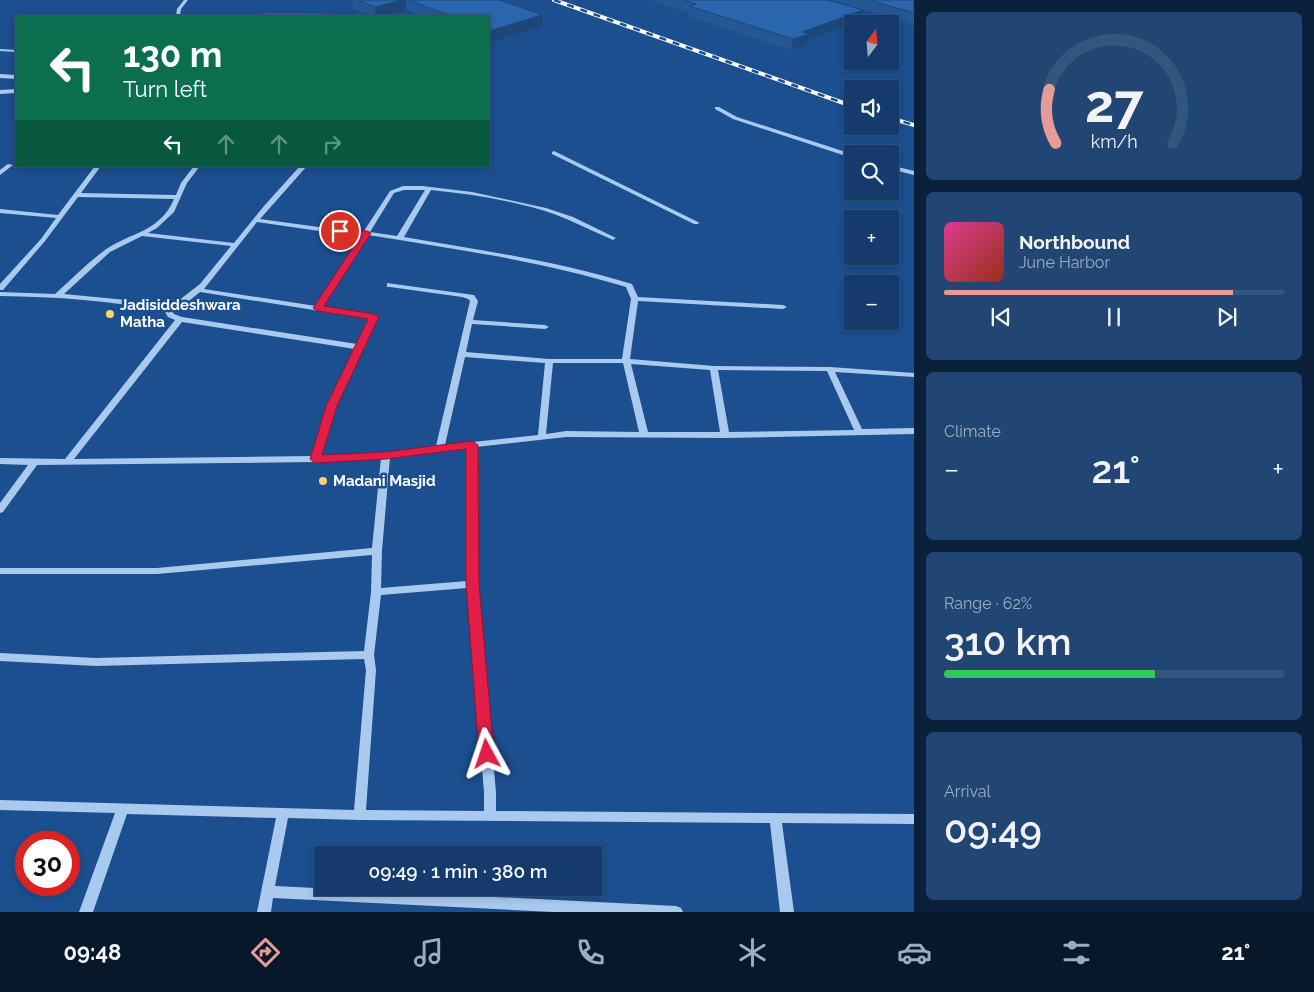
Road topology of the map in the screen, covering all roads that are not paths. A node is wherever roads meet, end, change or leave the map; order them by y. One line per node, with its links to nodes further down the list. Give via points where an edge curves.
1 (186, 0): 2 (street)
2 (178, 15)
3 (0, 50): 4 (street)
4 (15, 51)
5 (0, 76): 6 (street)
6 (15, 77)
7 (15, 91): 8 (street)
8 (0, 92)
9 (717, 108): 11 (street, via 735,118)
10 (554, 153): 25 (street)
11 (844, 153)
12 (10, 165): 17 (street)
13 (97, 167): 20 (street)
14 (196, 167): 21 (street)
15 (303, 167): 24 (street)
16 (899, 169): 18 (street)
17 (0, 173)
18 (914, 173)
19 (429, 188): 26 (street, via 396,189); 28 (street, via 521,202 557,213); 29 (street)
20 (77, 195): 21 (street); 23 (street)
21 (178, 197): 27 (street, via 167,216)
22 (0, 211): 23 (street)
23 (61, 217): 32 (street)
24 (256, 220): 26 (street); 30 (street)
25 (696, 223)
26 (367, 233): 29 (street); 38 (street)
27 (140, 234): 30 (street); 35 (street, via 108,251)
28 (613, 238)
29 (399, 239): 36 (street, via 518,258 604,278 629,286)
30 (236, 245): 33 (street)
31 (390, 285): 41 (street, via 471,297 474,301)
32 (0, 288)
33 (200, 290): 38 (street); 39 (street)
34 (0, 294): 35 (street)
35 (58, 295): 39 (street)
36 (635, 299): 37 (street); 46 (street)
37 (783, 307)
38 (318, 308): 43 (street, via 374,317)
39 (168, 310): 40 (street)
40 (180, 319): 43 (street); 61 (street)
41 (471, 322): 42 (street); 44 (street)
42 (545, 327)
43 (360, 347): 58 (street, via 332,406)
44 (462, 354): 45 (street); 56 (street)
45 (549, 361): 46 (street); 54 (street)
46 (626, 361): 47 (street); 52 (street)
47 (714, 368): 48 (street); 53 (street)
48 (830, 369): 49 (street); 51 (street)
49 (914, 375)
50 (914, 431): 51 (street)
51 (859, 432): 53 (street)
52 (644, 434): 53 (street); 54 (street)
53 (725, 435)
54 (542, 436): 55 (street)
55 (472, 445): 56 (street); 65 (street)
56 (440, 449): 57 (street)
57 (386, 455): 58 (street); 63 (street)
58 (315, 459): 61 (street)
59 (0, 461): 60 (street)
60 (34, 462): 61 (street); 62 (street)
61 (66, 462)
62 (0, 510)
63 (377, 551): 64 (street, via 157,571); 66 (street)
64 (0, 571)
65 (472, 584): 66 (street); 73 (street)
66 (376, 592): 67 (street)
67 (368, 655): 68 (street, via 96,662); 72 (street, via 371,670)
68 (0, 657)
69 (0, 805): 70 (street)
70 (123, 809): 71 (street); 77 (street)
71 (283, 813): 72 (street); 76 (street)
72 (360, 815): 73 (street)
73 (490, 816): 74 (street)
74 (775, 818): 75 (street); 80 (street)
75 (914, 820)
76 (268, 892): 78 (street); 79 (street)
77 (86, 912)
78 (264, 912)
79 (676, 912)
80 (787, 912)

